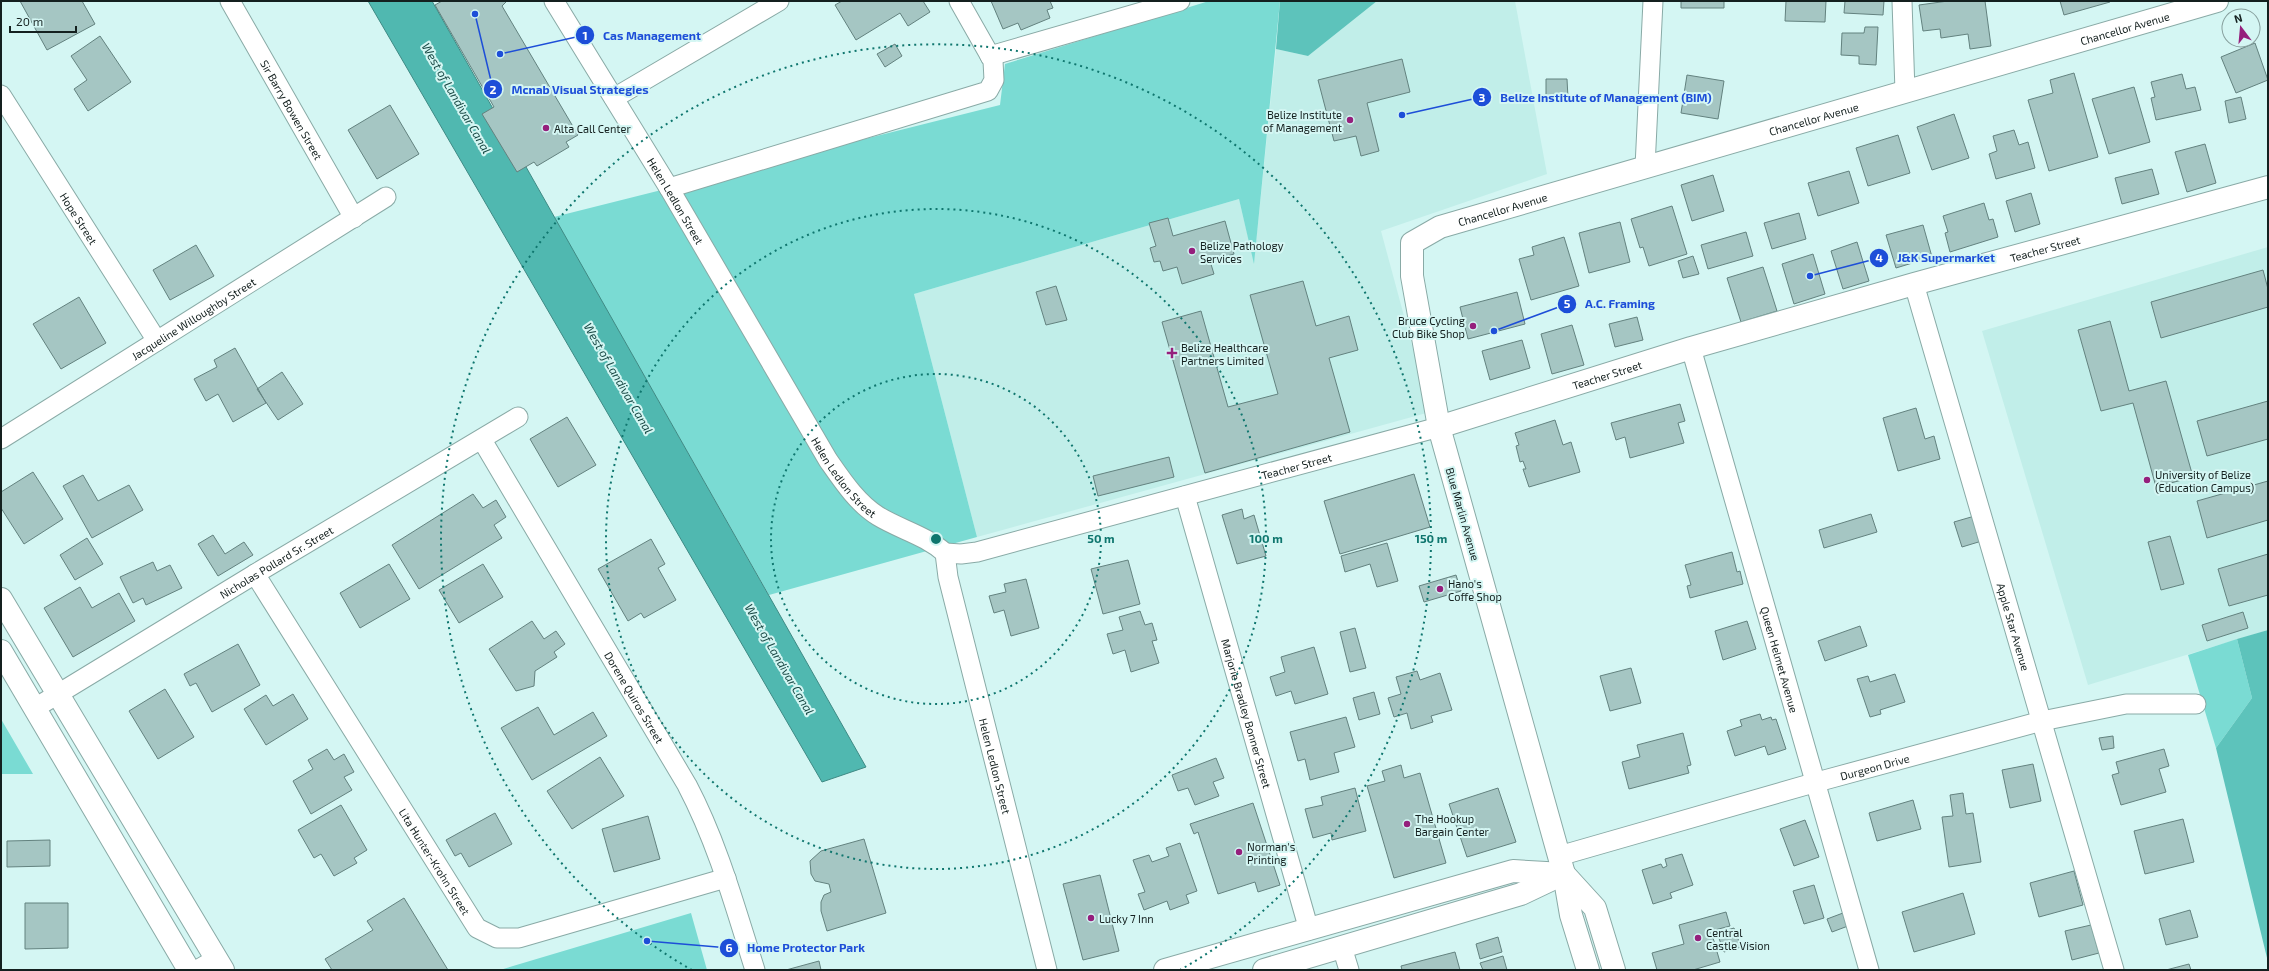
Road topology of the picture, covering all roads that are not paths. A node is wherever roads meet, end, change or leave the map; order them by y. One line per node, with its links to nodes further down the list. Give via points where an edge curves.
1 (230, 1): 17 (street, Sir Barry Bowen Street)
2 (554, 1): 12 (street, Helen Ledlon Street)
3 (779, 1): 12 (street)
4 (959, 1): 9 (street)
5 (1180, 1): 9 (street)
6 (1653, 1): 13 (street)
7 (1902, 1): 10 (street)
8 (2217, 1): 10 (street, Chancellor Avenue)
9 (990, 56): 15 (street, via 995,74 988,91)
10 (1905, 92): 13 (street, Chancellor Avenue)
11 (1, 95): 20 (street, Hope Street)
12 (614, 98): 15 (street, Helen Ledlon Street)
13 (1645, 167): 18 (street, Chancellor Avenue, via 1440,227)
14 (2268, 187): 19 (street, Teacher Street)
15 (669, 188): 27 (street, Helen Ledlon Street, via 828,460 844,483 861,503 879,516 925,538)
16 (386, 197): 17 (street, Jacqueline Willoughby Street)
17 (354, 218): 20 (street, Jacqueline Willoughby Street)
18 (1412, 243): 23 (street, Blue Marlin Avenue, via 1412,276)
19 (1914, 284): 21 (street, Teacher Street); 34 (street, Apple Star Avenue)
20 (157, 341): 24 (street, Jacqueline Willoughby Street)
21 (1691, 348): 23 (street, Teacher Street); 35 (street, Queen Helmet Avenue)
22 (518, 417): 25 (street, Nicholas Pollard Sr. Street)
23 (1438, 426): 26 (street, Teacher Street); 36 (street, Blue Marlin Avenue)
24 (1, 439)
25 (482, 440): 28 (street, Nicholas Pollard Sr. Street); 37 (street, Dorene Quiros Street, via 687,785 703,815)
26 (1185, 496): 27 (street, Teacher Street, via 977,552); 38 (street, Marjorie Bradley Bonner Street)
27 (945, 553): 44 (street, Helen Ledlon Street, via 948,577)
28 (255, 574): 31 (street, Nicholas Pollard Sr. Street); 37 (street, Lita Hunter-Krohn Street, via 477,928 497,938 519,938)
29 (1, 599): 31 (street)
30 (1, 651): 33 (street)
31 (58, 695): 33 (street, Nicholas Pollard Sr. Street); 40 (street)
32 (2196, 704): 34 (street, Durgeon Drive, via 2126,704)
33 (35, 708): 41 (street)
34 (2042, 721): 35 (street, Durgeon Drive); 51 (street, Apple Star Avenue)
35 (1817, 782): 36 (street, Durgeon Drive); 50 (street, Queen Helmet Avenue)
36 (1561, 865): 38 (street, via 1513,871); 39 (street, via 1521,894); 48 (street, Blue Marlin Avenue, via 1571,915); 49 (street, Blue Marlin Avenue, via 1595,908)
37 (726, 878): 43 (street, Dorene Quiros Street)
38 (1309, 930): 45 (street)
39 (1342, 947): 46 (street); 47 (street)
40 (219, 965): 42 (street)
41 (189, 970)
42 (197, 970)
43 (755, 970)
44 (1047, 970)
45 (1165, 970)
46 (1264, 970)
47 (1349, 970)
48 (1588, 970)
49 (1614, 970)
50 (1869, 970)
51 (2114, 970)

